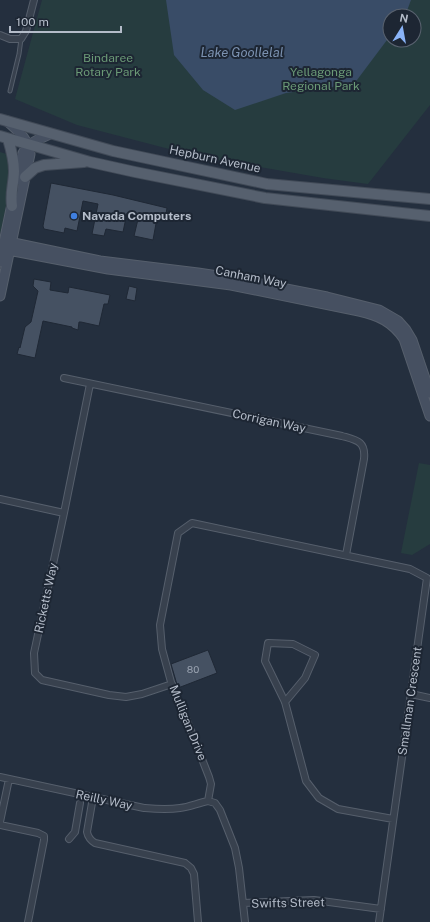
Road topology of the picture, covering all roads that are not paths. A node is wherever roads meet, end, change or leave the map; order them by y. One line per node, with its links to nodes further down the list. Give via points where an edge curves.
1 (34, 0): 3 (street, via 26,31)
2 (0, 35): 3 (street, via 10,39)
3 (21, 39): 4 (lane)
4 (10, 91)
5 (3, 120): 6 (main road, Hepburn Avenue); 8 (main road, via 21,134)
6 (50, 134): 8 (main road); 11 (main road, Hepburn Avenue, via 114,151 267,184)
7 (4, 138): 8 (main road); 12 (main road, via 11,150 14,172 10,195)
8 (28, 144): 9 (main road); 10 (main road, via 30,154); 12 (main road, via 22,153)
9 (90, 162): 10 (main road, via 44,165 34,168); 13 (main road, via 265,198)
10 (25, 177): 14 (main road)
11 (430, 199)
12 (12, 206): 14 (main road)
13 (430, 216)
14 (7, 246): 15 (main road); 16 (main road); 19 (main road, Canham Way, via 100,261 198,272 327,297 379,310 406,330 412,340); 20 (main road, Canham Way, via 108,269 231,285 378,316 396,328 404,339)
15 (0, 262)
16 (0, 296)
17 (64, 378): 18 (street, Corrigan Way)
18 (90, 384): 22 (street, Ricketts Way); 24 (street, Corrigan Way, via 358,441 364,448 364,458)
19 (430, 393)
20 (430, 416)
21 (0, 499): 22 (street)
22 (64, 513): 25 (street, Ricketts Way, via 34,653 35,673 42,680 126,697)
23 (192, 523): 24 (street, Smallman Crescent); 25 (street, Mulligan Drive, via 178,532 160,625 162,649)
24 (346, 555): 26 (street, Smallman Crescent, via 410,568 427,578)
25 (172, 684): 32 (street, Mulligan Drive, via 209,777 211,784)
26 (411, 694): 27 (street); 34 (street, Smallman Crescent)
27 (430, 698)
28 (285, 702): 28 (street, via 265,661 268,643 293,644 315,655 305,678); 34 (street, via 306,781 319,798 338,808)
29 (0, 777): 30 (street, Reilly Way)
30 (9, 779): 31 (street, Reilly Way); 35 (street)
31 (93, 797): 32 (street, Reilly Way, via 161,810); 41 (street, via 87,832 91,841 185,863 194,874)
32 (208, 801): 38 (street, via 215,803 220,810 234,848)
33 (80, 803): 37 (street, via 75,832)
34 (393, 819): 39 (street, Smallman Crescent)
35 (0, 822)
36 (0, 825): 40 (street, via 44,836)
37 (69, 839)
38 (243, 904): 39 (street, Swifts Street, via 314,900); 42 (street)
39 (381, 909): 43 (street, Smallman Crescent)
40 (28, 922)
41 (198, 922)
42 (245, 922)
43 (379, 922)

